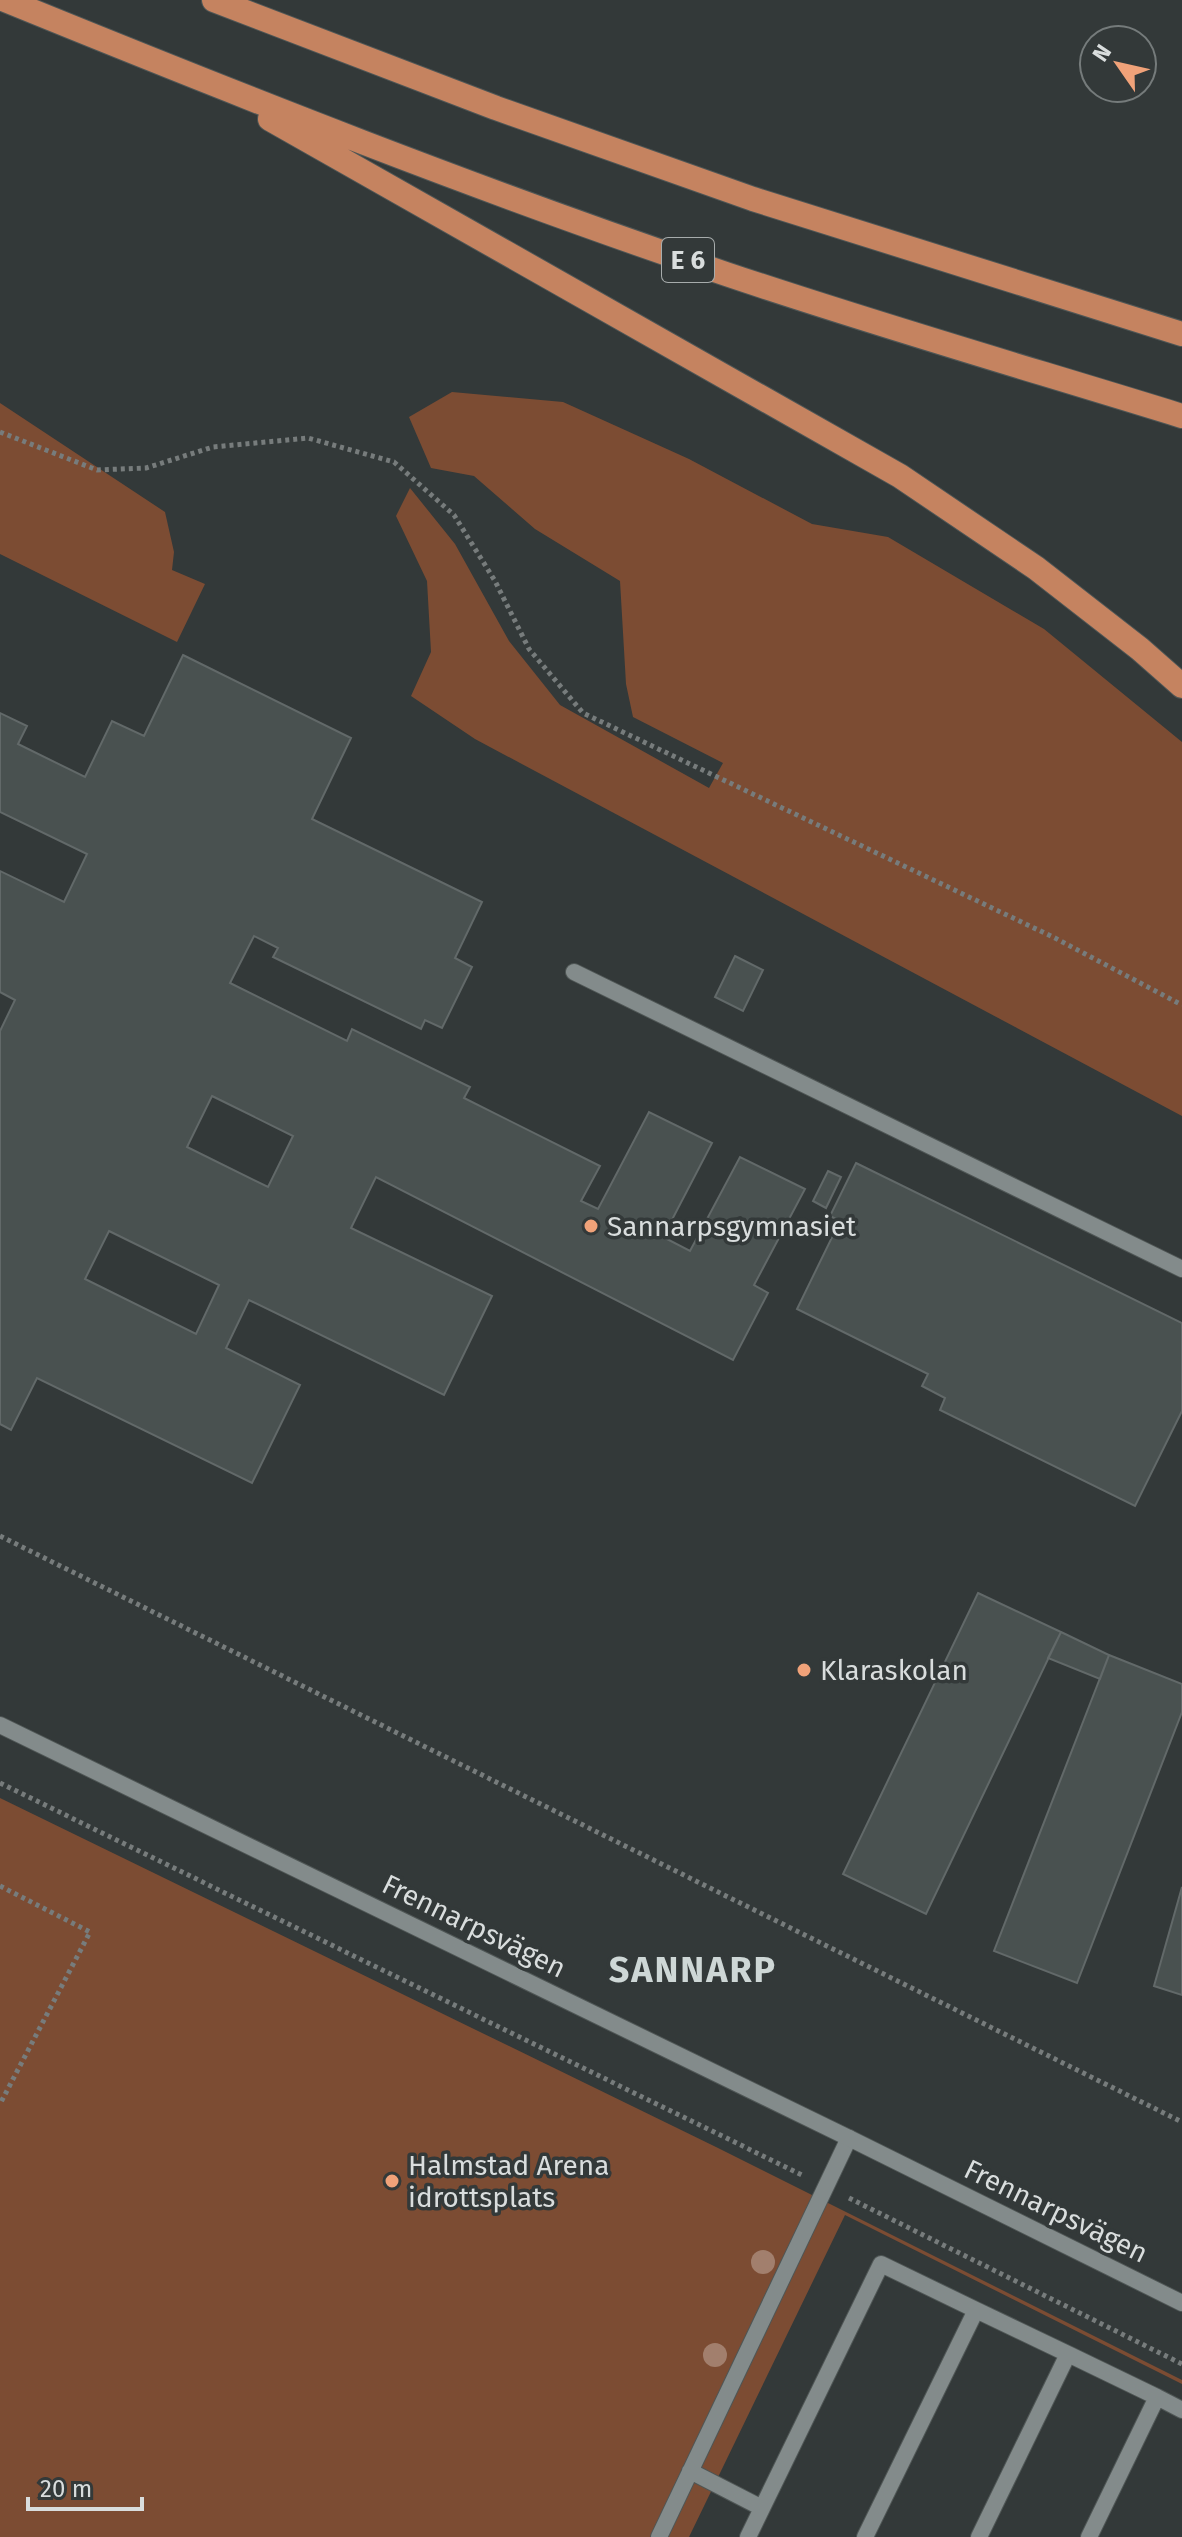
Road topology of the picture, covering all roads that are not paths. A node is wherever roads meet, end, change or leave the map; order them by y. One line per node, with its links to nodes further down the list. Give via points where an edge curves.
1 (5, 0): 3 (highway, E 6)
2 (214, 0): 4 (highway, via 753,199)
3 (202, 81): 5 (highway, E 6, via 727,274); 6 (highway, via 900,476 1036,568)
4 (1182, 334)
5 (1182, 416)
6 (1182, 686)
7 (574, 972): 8 (street)
8 (1182, 1269)
9 (0, 1725): 10 (street, Frennarpsvägen)
10 (849, 2138): 11 (street, Frennarpsvägen); 16 (street)
11 (1182, 2303)
12 (976, 2310): 13 (street); 17 (street, via 881,2264); 20 (street)
13 (1068, 2354): 14 (street); 21 (street)
14 (1157, 2397): 15 (street); 22 (street)
15 (1182, 2410)
16 (690, 2471): 17 (street); 18 (street)
17 (762, 2508): 19 (street)
18 (659, 2537)
19 (748, 2537)
20 (865, 2537)
21 (979, 2537)
22 (1089, 2537)

